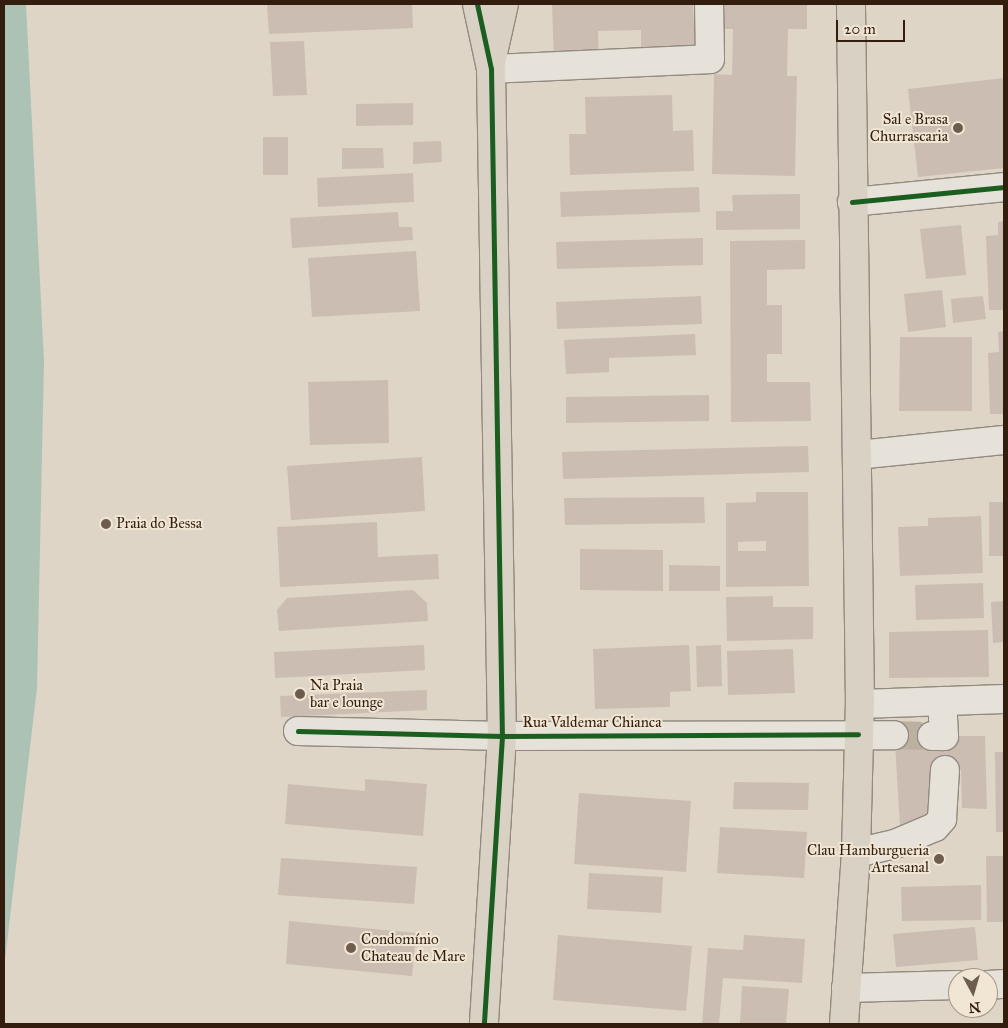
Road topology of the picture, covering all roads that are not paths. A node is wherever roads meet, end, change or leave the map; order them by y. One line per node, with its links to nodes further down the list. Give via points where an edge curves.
1 (477, 4): 5 (main road)
2 (504, 4): 5 (main road)
3 (709, 4): 5 (street, via 710,59)
4 (851, 4): 7 (main road)
5 (491, 65): 16 (main road)
6 (1004, 187): 7 (street)
7 (852, 202): 9 (main road)
8 (1004, 440): 9 (street)
9 (858, 455): 12 (main road)
10 (1004, 699): 11 (street)
11 (942, 701): 12 (street); 17 (street)
12 (860, 704): 14 (main road)
13 (298, 731): 16 (street, Rua Valdemar Chianca)
14 (858, 734): 15 (street, Rua Valdemar Chianca); 16 (street, Rua Valdemar Chianca); 19 (main road)
15 (894, 735)
16 (502, 736): 22 (main road)
17 (938, 736)
18 (945, 770): 19 (street, via 942,819 935,827 895,844)
19 (856, 853): 21 (main road)
20 (948, 985): 21 (street)
21 (846, 988): 23 (main road)
22 (484, 1024)
23 (844, 1024)

